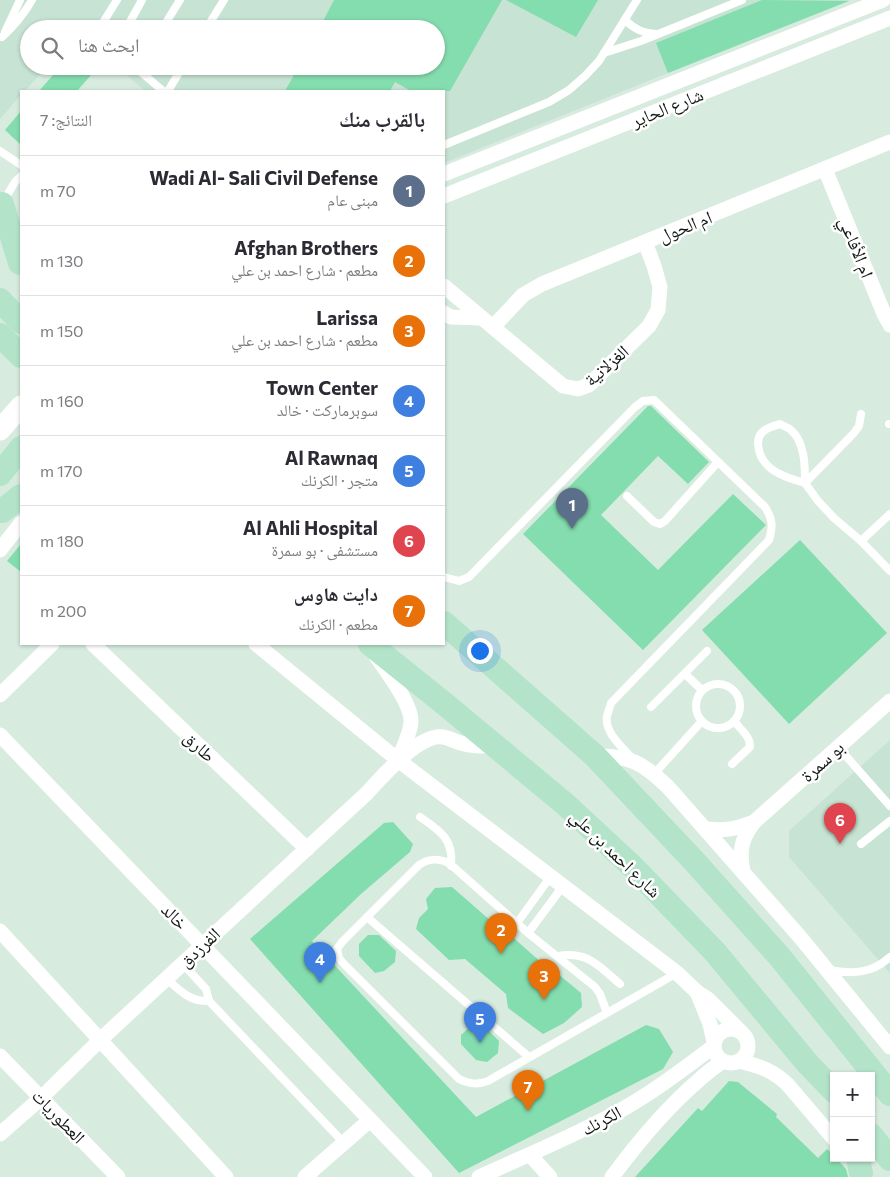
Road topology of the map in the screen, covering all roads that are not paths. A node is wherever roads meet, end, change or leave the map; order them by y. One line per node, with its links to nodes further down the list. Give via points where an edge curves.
1 (20, 0): 17 (lane)
2 (32, 0): 17 (lane)
3 (117, 0): 11 (lane)
4 (142, 0): 12 (lane)
5 (180, 0): 13 (lane)
6 (224, 0): 14 (lane)
7 (637, 0): 15 (lane)
8 (883, 0): 28 (street, شارع الحاير)
9 (739, 1): 16 (lane)
10 (890, 18): 30 (street, شارع الحاير)
11 (105, 20)
12 (131, 20)
13 (168, 20)
14 (212, 20)
15 (625, 20): 16 (lane, via 640,31); 18 (lane)
16 (659, 34): 18 (lane)
17 (1, 39)
18 (604, 53): 24 (lane, via 585,76 549,102)
19 (146, 75): 21 (lane)
20 (178, 75): 22 (lane)
21 (162, 90)
22 (169, 90)
23 (890, 142): 27 (street, ام الحول)
24 (445, 145)
25 (0, 151): 26 (lane)
26 (20, 163)
27 (825, 169): 33 (street, ام الحول); 41 (street, ام الأفاعي)
28 (445, 174)
29 (20, 177): 31 (lane)
30 (445, 196)
31 (1, 203): 32 (street); 35 (main road)
32 (20, 223)
33 (645, 242): 40 (street, ام الحول, via 532,289); 40 (street, الغزلانية, via 660,287 658,310 649,326 588,385 578,388 563,386)
34 (0, 245): 35 (main road)
35 (20, 264)
36 (445, 287): 40 (street, الغزلانية)
37 (0, 300): 39 (main road)
38 (445, 314): 40 (street)
39 (20, 321)
40 (487, 323)
41 (890, 325)
42 (0, 335): 43 (main road)
43 (20, 355)
44 (20, 407): 46 (main road)
45 (861, 414): 50 (lane, via 854,433)
46 (0, 430)
47 (20, 449): 49 (main road)
48 (718, 462): 52 (lane, via 660,524); 59 (lane, via 654,400 643,401 469,577 459,581); 79 (lane, via 765,507 772,528 768,540 611,704 607,718 609,729)
49 (0, 474)
50 (805, 483): 50 (lane, via 805,466 797,437 780,424 766,428 758,439 758,452 763,461 785,478); 56 (lane, via 818,502)
51 (20, 488): 55 (main road)
52 (626, 496)
53 (20, 498): 55 (main road)
54 (890, 514): 56 (lane)
55 (8, 516): 57 (street)
56 (861, 541): 58 (lane)
57 (0, 550)
58 (890, 571)
59 (445, 578)
60 (445, 624): 77 (main road)
61 (51, 645): 69 (street)
62 (94, 645): 88 (street, طارق)
63 (257, 645): 78 (street)
64 (370, 645): 78 (street, الفرزدق, via 404,699 410,716 410,729)
65 (370, 645): 75 (main road, شارع احمد بن علي)
66 (707, 651): 67 (lane)
67 (684, 674): 68 (lane); 71 (lane)
68 (702, 690): 72 (lane, via 696,706); 73 (lane, via 718,683 734,690 741,706)
69 (0, 695)
70 (890, 700): 76 (street, بو سمرة)
71 (652, 707)
72 (702, 721): 73 (lane, via 718,728); 81 (lane)
73 (734, 722): 80 (lane, via 751,743)
74 (0, 735): 96 (street, خالد)
75 (496, 746): 78 (street, الفرزدق, via 466,745 438,737 424,741); 115 (main road, شارع احمد بن علي, via 633,867 715,952)
76 (838, 747): 82 (lane); 85 (street, بو سمرة)
77 (595, 756): 79 (street); 117 (main road, via 779,956)
78 (398, 760): 88 (street, الفرزدق); 91 (street)
79 (635, 761): 81 (street)
80 (732, 764)
81 (654, 774): 86 (street)
82 (890, 806)
83 (420, 817): 89 (lane, via 444,835 451,850)
84 (890, 821): 87 (lane)
85 (754, 822): 86 (street, بو سمرة, via 738,828); 90 (street, بو سمرة, via 741,845)
86 (706, 829): 90 (street)
87 (861, 844)
88 (307, 848): 96 (street, الفرزدق)
89 (451, 866): 92 (lane, via 442,860 424,862); 93 (lane)
90 (743, 872): 100 (street)
91 (557, 881): 93 (lane); 95 (lane); 101 (street)
92 (366, 917): 112 (lane); 112 (lane, via 339,945 339,958 459,1078 470,1083 482,1083)
93 (517, 923): 95 (lane)
94 (0, 931): 108 (street)
95 (528, 933): 97 (lane)
96 (202, 944): 99 (street, الفرزدق); 120 (street, خالد)
97 (558, 956): 103 (lane, via 587,958); 106 (lane, via 595,987)
98 (890, 958): 100 (lane, via 861,972)
99 (182, 963): 102 (street, الفرزدق); 105 (lane, via 203,984)
100 (827, 970): 110 (street)
101 (677, 973): 104 (street); 106 (lane)
102 (166, 978): 105 (lane, via 185,995); 108 (street, الفرزدق)
103 (620, 984)
104 (697, 992): 107 (street); 109 (street)
105 (209, 1001): 124 (lane)
106 (607, 1014): 112 (lane)
107 (741, 1032): 109 (street, via 732,1028 723,1030); 114 (street, via 748,1047)
108 (100, 1040): 118 (street, الفرزدق); 128 (street)
109 (714, 1044): 113 (street, via 716,1055); 125 (street, الكرنك, via 665,1082 612,1115)
110 (890, 1047)
111 (0, 1056): 118 (street, العطوريات)
112 (529, 1058)
113 (723, 1061): 114 (street); 133 (street, الكرنك, via 671,1107)
114 (738, 1061): 122 (street, via 760,1066 781,1077)
115 (808, 1064): 116 (main road, شارع احمد بن علي); 119 (main road)
116 (830, 1088)
117 (890, 1094)
118 (41, 1098): 121 (street, الفرزدق); 127 (street, العطوريات)
119 (830, 1100)
120 (370, 1120): 124 (street); 130 (street, خالد)
121 (0, 1134)
122 (830, 1134)
123 (875, 1140): 126 (main road)
124 (344, 1143): 129 (street)
125 (530, 1155): 131 (street, الكرنك); 132 (street)
126 (890, 1159)
127 (118, 1177)
128 (226, 1177)
129 (305, 1177)
130 (424, 1177)
131 (479, 1177)
132 (550, 1177)
133 (612, 1177)

